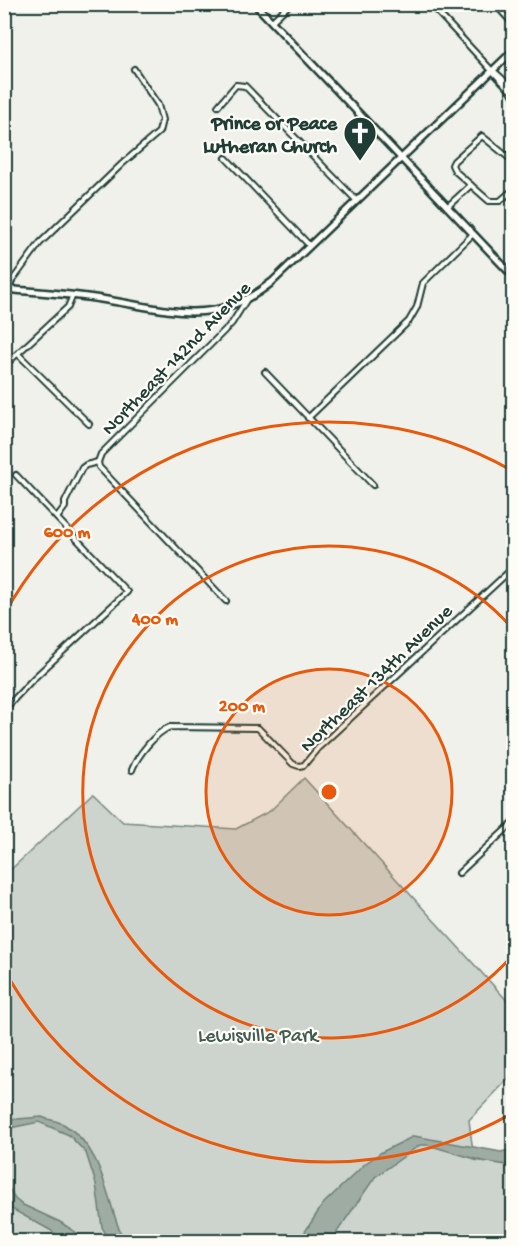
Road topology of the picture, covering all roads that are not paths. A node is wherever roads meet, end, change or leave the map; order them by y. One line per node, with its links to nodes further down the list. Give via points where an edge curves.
1 (255, 4): 5 (main road)
2 (290, 4): 5 (street)
3 (430, 4): 9 (street)
4 (495, 4): 6 (street)
5 (271, 22): 13 (main road)
6 (513, 25)
7 (513, 50): 9 (main road, Northeast 142nd Avenue)
8 (134, 69): 22 (street, via 158,105 162,120 159,132 40,243)
9 (491, 71): 10 (street); 13 (main road, Northeast 142nd Avenue)
10 (513, 96)
11 (218, 106): 17 (street, via 236,85 245,86)
12 (226, 158): 20 (street)
13 (401, 158): 17 (main road, Northeast 142nd Avenue); 18 (main road)
14 (513, 162): 15 (street, via 482,136 452,167)
15 (471, 185): 16 (street, via 489,201 496,202); 18 (street)
16 (513, 189)
17 (356, 200): 20 (main road, Northeast 142nd Avenue)
18 (447, 207): 19 (main road)
19 (473, 234): 21 (main road); 28 (street, via 423,283 409,321)
20 (309, 245): 24 (main road, Northeast 142nd Avenue, via 272,282)
21 (513, 276)
22 (7, 290): 23 (main road)
23 (74, 295): 24 (main road, via 183,312 225,309); 25 (street, via 68,307)
24 (248, 299): 30 (street, Northeast 142nd Avenue, via 232,323 101,454)
25 (18, 354): 26 (street); 29 (street)
26 (4, 366)
27 (265, 372): 28 (street)
28 (308, 417): 32 (street)
29 (89, 424)
30 (98, 462): 33 (street, Northeast 142nd Avenue, via 82,468); 35 (street)
31 (16, 475): 33 (street)
32 (373, 485)
33 (57, 518): 36 (street, via 127,592)
34 (513, 567): 37 (street, Northeast 134th Avenue, via 304,765 293,764 258,728 170,727 136,758)
35 (226, 601)
36 (4, 710)
37 (132, 770)
38 (513, 822): 39 (street)
39 (459, 873)

